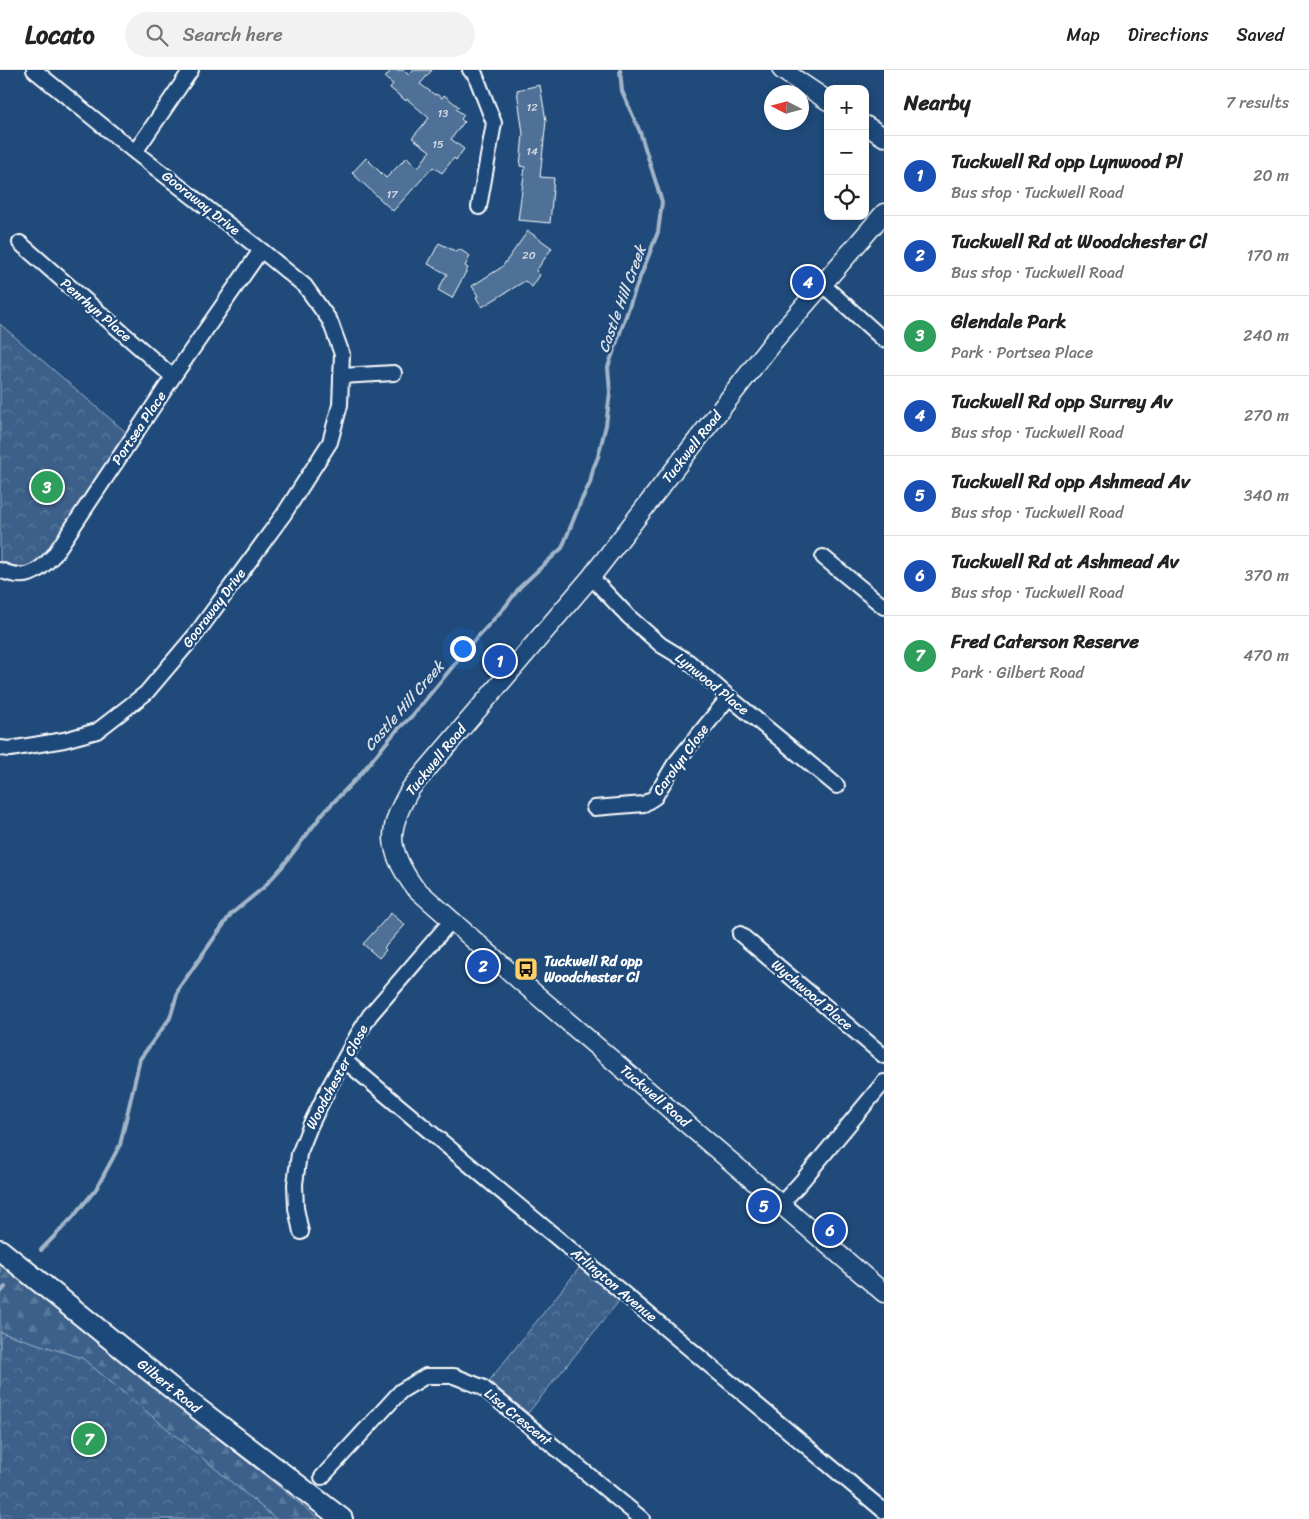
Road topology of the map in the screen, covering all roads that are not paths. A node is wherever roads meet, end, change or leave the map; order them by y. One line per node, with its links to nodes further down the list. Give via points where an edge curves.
1 (34, 70): 8 (street, Gooraway Drive)
2 (191, 70): 8 (street)
3 (470, 70): 9 (street, via 475,74 494,123)
4 (782, 70): 5 (street)
5 (824, 97)
6 (869, 128): 7 (street)
7 (884, 137)
8 (135, 152): 12 (street, Gooraway Drive)
9 (479, 207)
10 (884, 213): 13 (street, Tuckwell Road)
11 (20, 243): 17 (street, Penrhyn Place)
12 (261, 250): 16 (street, Gooraway Drive, via 304,286 330,321 342,354); 17 (street, Portsea Place)
13 (822, 284): 14 (street); 20 (street, Tuckwell Road, via 773,342)
14 (884, 340)
15 (394, 373): 16 (street)
16 (342, 376): 23 (street, Gooraway Drive, via 340,406 330,442 284,514 208,618 146,693 97,730 64,740)
17 (173, 377): 19 (street, Portsea Place, via 54,555 28,576 11,575)
18 (823, 556): 21 (street)
19 (0, 570)
20 (591, 577): 22 (street, Lynwood Place, via 661,646 688,662); 26 (street, Tuckwell Road, via 411,788 399,808 393,832 394,850 401,869)
21 (884, 607)
22 (729, 697): 24 (street, Lynwood Place); 25 (street, Carolyn Close, via 674,765 655,797 644,804)
23 (0, 748)
24 (837, 786)
25 (594, 808)
26 (451, 921): 29 (street, Woodchester Close, via 370,1015); 31 (street, Tuckwell Road)
27 (740, 934): 28 (street, Wychwood Place)
28 (884, 1056)
29 (344, 1060): 32 (street, Woodchester Close, via 299,1154 295,1184); 36 (street, Arlington Avenue)
30 (884, 1082): 31 (street)
31 (781, 1204): 34 (street, Tuckwell Road)
32 (301, 1232)
33 (0, 1250): 37 (main road, Gilbert Road, via 180,1395)
34 (884, 1293)
35 (322, 1477): 38 (street, Lisa Crescent, via 401,1391 426,1376 454,1376 482,1387)
36 (884, 1511)
37 (342, 1519)
38 (642, 1519)

